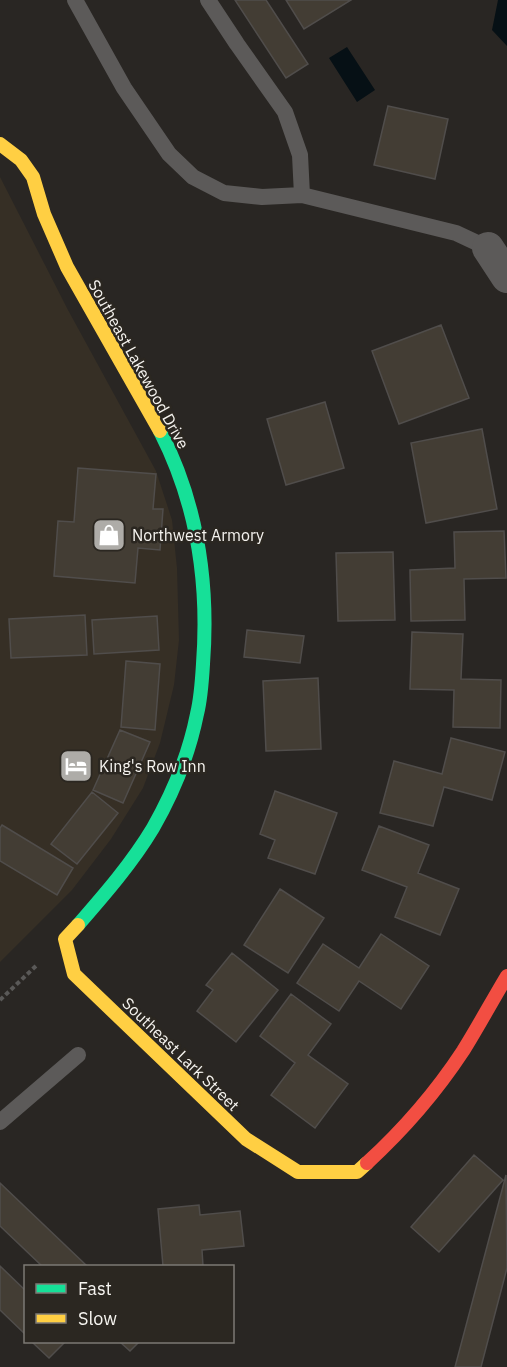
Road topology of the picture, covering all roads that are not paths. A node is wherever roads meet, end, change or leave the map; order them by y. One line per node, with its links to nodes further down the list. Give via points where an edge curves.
1 (75, 0): 4 (lane, via 124,88 169,154 193,177 224,193 262,198)
2 (208, 0): 4 (lane, via 285,112 300,154)
3 (0, 144): 7 (street, Southeast Lakewood Drive, via 28,167 69,271 178,469 194,519 203,577 204,662 197,716 184,760 152,829 132,860)
4 (302, 195): 5 (lane, via 456,233)
5 (488, 248): 6 (street)
6 (507, 277)
7 (65, 939): 8 (street, Southeast Lark Street, via 74,974 246,1139 298,1172 357,1172 395,1137 462,1052)
8 (507, 976)
9 (78, 1055): 10 (lane)
10 (0, 1122)

